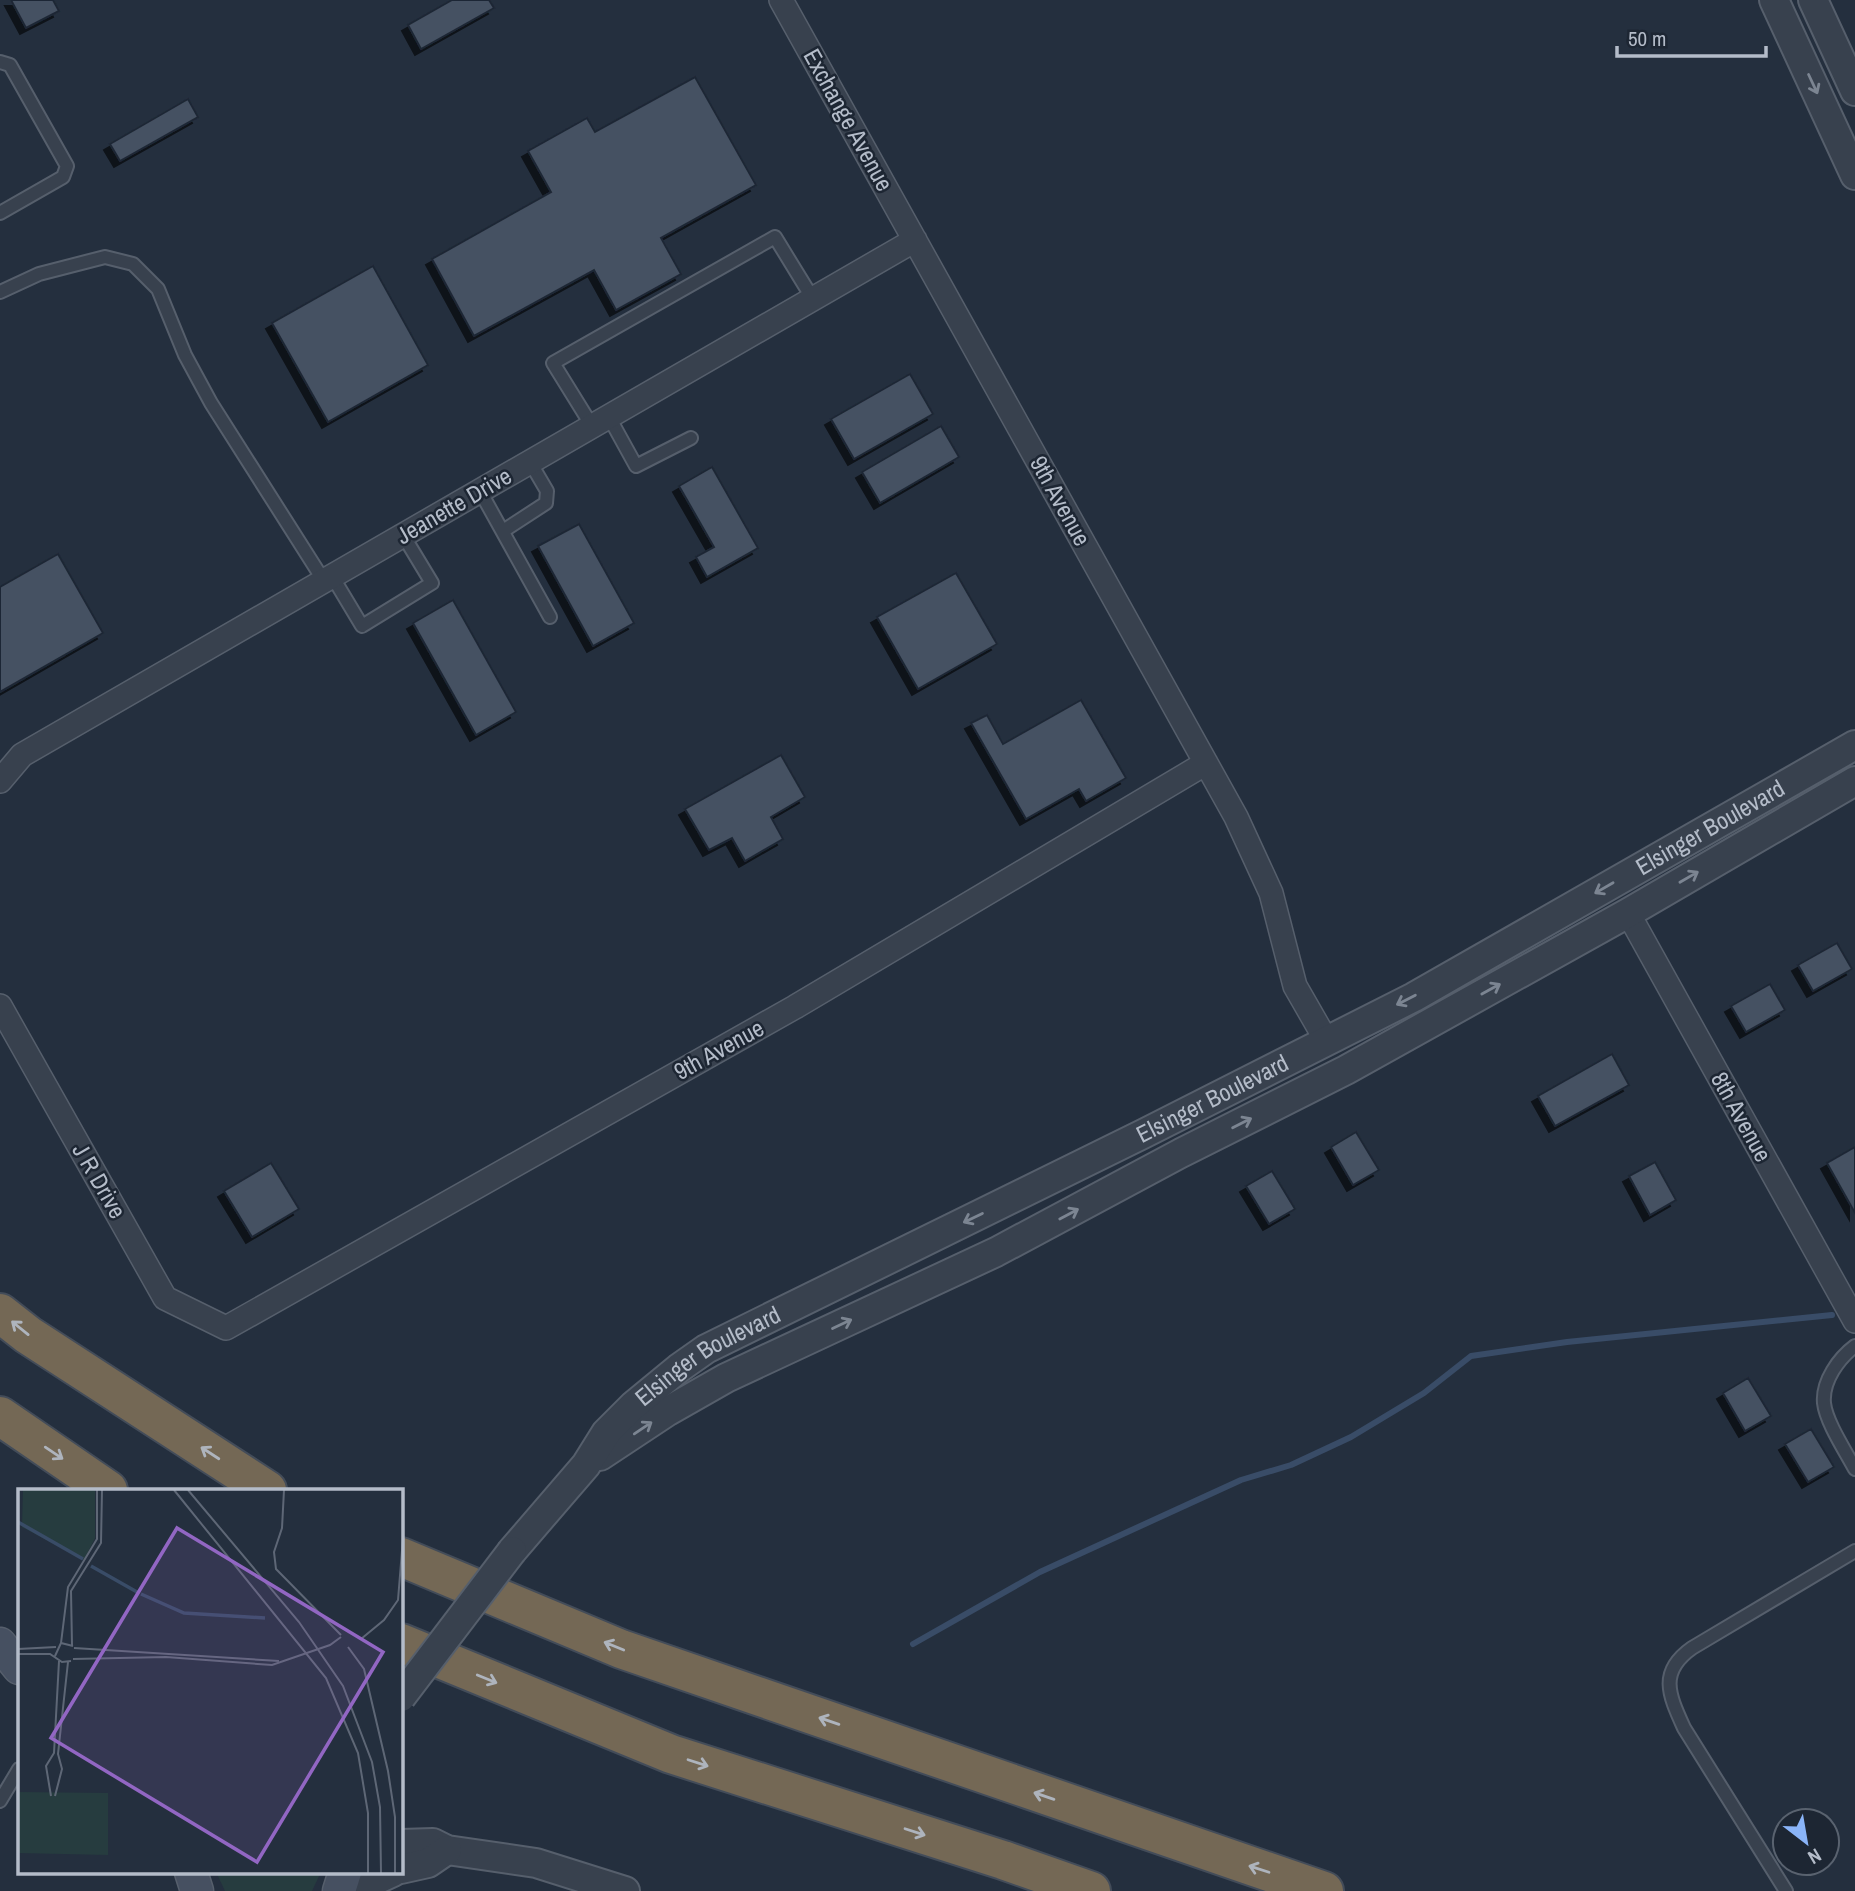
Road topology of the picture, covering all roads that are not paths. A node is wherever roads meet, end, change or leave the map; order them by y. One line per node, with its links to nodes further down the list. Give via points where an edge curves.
1 (781, 0): 8 (street, Exchange Avenue)
2 (1774, 0): 6 (street, one-way to 6)
3 (1813, 0): 5 (street)
4 (0, 62): 7 (lane, via 10,65 67,166 63,177)
5 (1855, 91)
6 (1855, 175)
7 (0, 213)
8 (915, 240): 10 (street, Jeanette Drive); 20 (street, 9th Avenue)
9 (0, 292): 17 (lane, via 39,274 105,257 133,264 158,289 211,403)
10 (813, 299): 11 (street, Jeanette Drive); 11 (lane, via 775,237 553,363)
11 (600, 422): 12 (lane, via 636,466); 13 (street, Jeanette Drive)
12 (691, 438)
13 (530, 462): 14 (street, Jeanette Drive); 15 (lane, via 547,491 546,503)
14 (480, 491): 15 (lane); 16 (street, Jeanette Drive)
15 (503, 531): 18 (lane)
16 (403, 535): 17 (street, Jeanette Drive); 17 (lane, via 432,583 362,626)
17 (328, 579): 21 (street, Jeanette Drive, via 22,755)
18 (550, 617)
19 (1855, 745): 25 (street, Elsinger Boulevard, one-way to 25, via 1414,997)
20 (1206, 763): 25 (street, 9th Avenue, via 1271,893 1295,986); 31 (street, 9th Avenue, via 795,1007)
21 (0, 781)
22 (1855, 781): 23 (street, Elsinger Boulevard, one-way to 22)
23 (1628, 913): 26 (street, Elsinger Boulevard, one-way to 23); 30 (street, 8th Avenue)
24 (0, 1006): 31 (street, J R Drive, via 165,1297)
25 (1326, 1040): 26 (street); 27 (street, Elsinger Boulevard)
26 (1346, 1070): 28 (street, Elsinger Boulevard, one-way to 26)
27 (1143, 1134): 28 (street, via 1112,1163 1021,1210 1010,1221); 34 (street, Elsinger Boulevard, one-way to 34, via 706,1349 634,1405 606,1433)
28 (996, 1252): 34 (street, Elsinger Boulevard, one-way to 28, via 726,1378)
29 (0, 1312): 37 (highway, one-way to 29, via 28,1335)
30 (1855, 1321)
31 (226, 1328)
32 (1855, 1346): 35 (lane, via 1842,1355 1829,1378 1824,1403)
33 (0, 1416): 36 (highway, one-way to 36)
34 (586, 1465): 43 (street, Elsinger Boulevard, bridge, via 512,1550)
35 (1855, 1469)
36 (107, 1489)
37 (265, 1489)
38 (1855, 1551): 56 (lane, via 1692,1648 1671,1669 1672,1700 1684,1728)
39 (402, 1557): 55 (highway, one-way to 39, via 621,1649)
40 (402, 1643): 54 (highway, one-way to 54, via 671,1754)
41 (0, 1644): 42 (main road)
42 (18, 1667)
43 (402, 1696)
44 (18, 1771): 45 (lane)
45 (0, 1801)
46 (402, 1844): 47 (street, via 433,1843)
47 (447, 1850): 48 (street, via 429,1863); 53 (street, via 536,1863)
48 (402, 1869)
49 (344, 1874): 51 (main road)
50 (389, 1874): 52 (street)
51 (339, 1891)
52 (352, 1891)
53 (625, 1891)
54 (1091, 1891)
55 (1324, 1891)
56 (1786, 1891)

